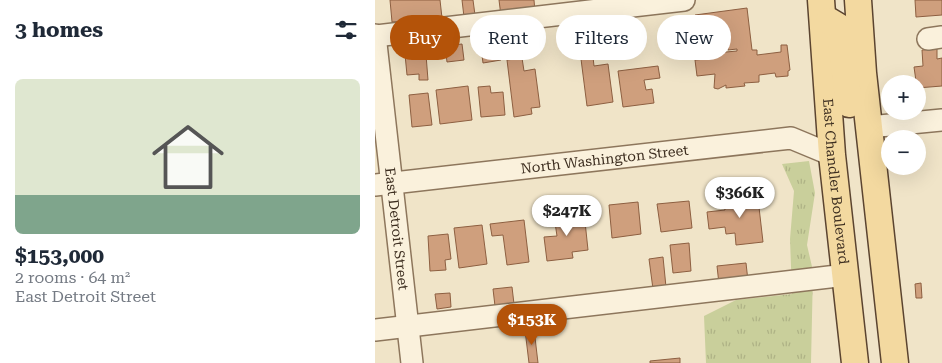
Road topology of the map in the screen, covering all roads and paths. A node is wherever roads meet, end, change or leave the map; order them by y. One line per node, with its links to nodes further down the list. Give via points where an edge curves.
1 (684, 0): 4 (street)
2 (858, 0): 6 (main road)
3 (821, 8): 6 (main road, via 839,28 852,113 859,124); 7 (main road, East Chandler Boulevard)
4 (375, 36): 8 (street, East Detroit Street)
5 (942, 120): 6 (street)
6 (869, 126): 14 (main road)
7 (831, 155): 8 (street, North Washington Street, via 791,138); 9 (main road, East Chandler Boulevard)
8 (383, 184): 10 (street, East Detroit Street)
9 (846, 275): 10 (street); 13 (main road, East Chandler Boulevard)
10 (408, 326): 11 (street); 12 (street, East Detroit Street)
11 (375, 330)
12 (412, 363)
13 (855, 363)
14 (895, 363)

